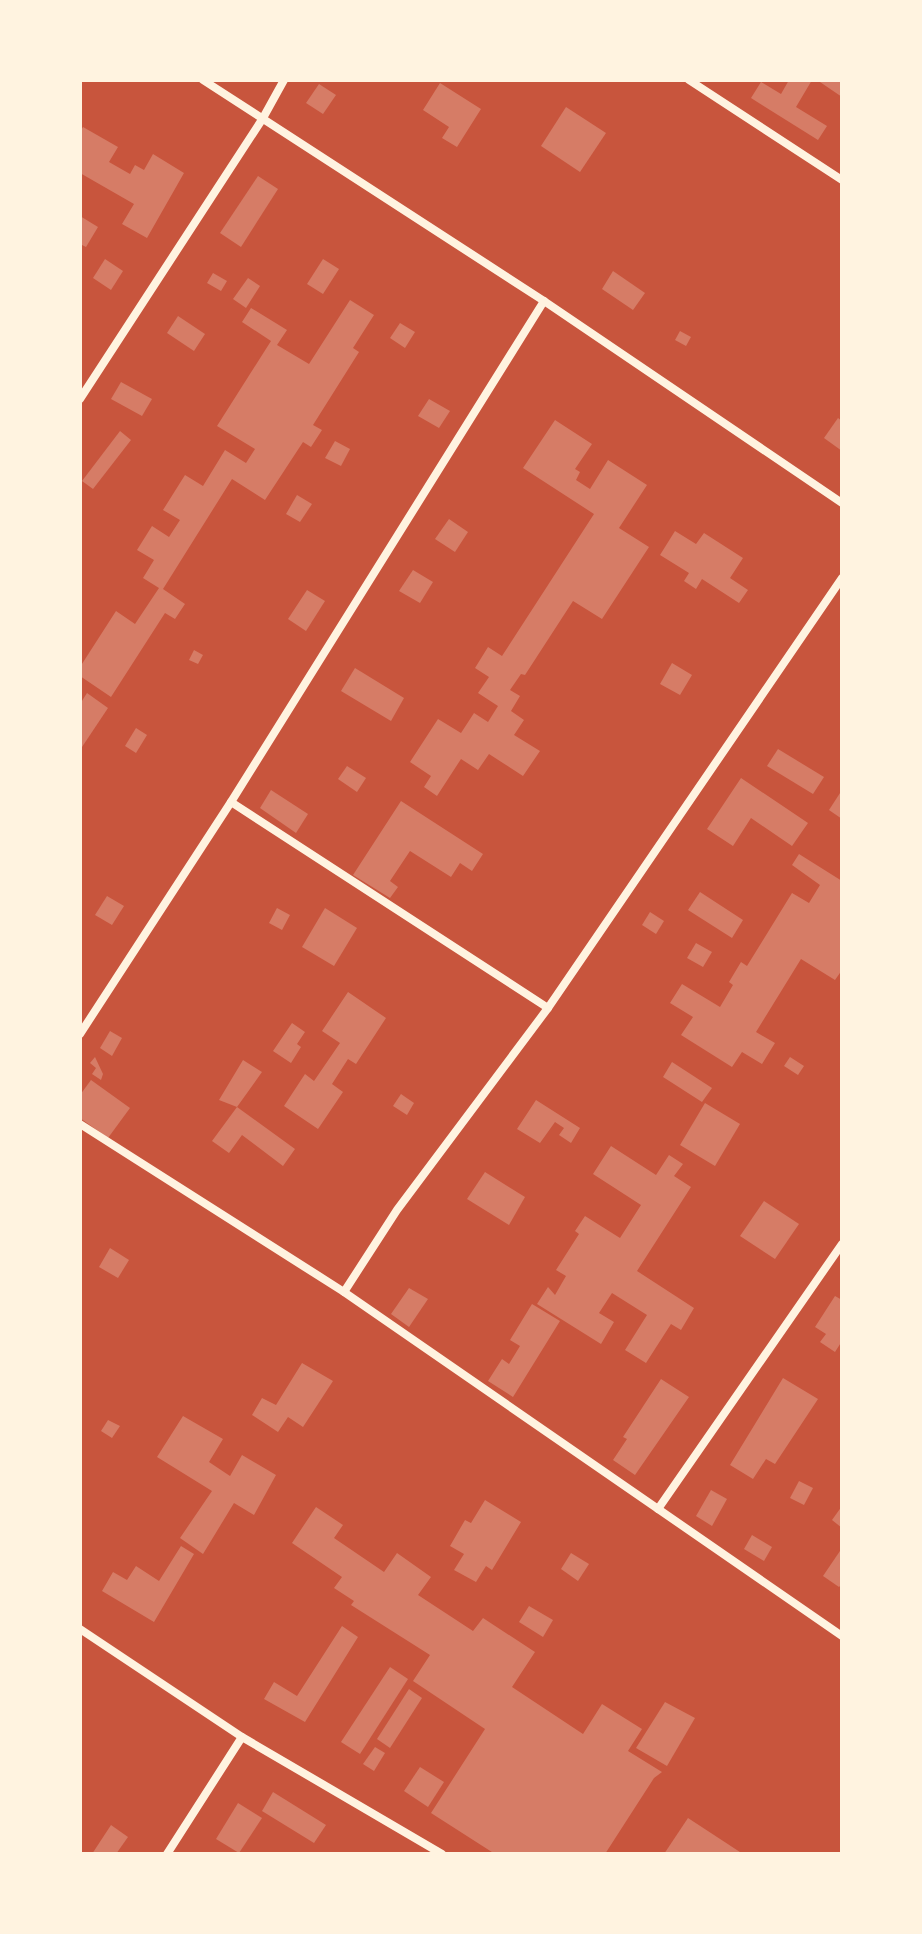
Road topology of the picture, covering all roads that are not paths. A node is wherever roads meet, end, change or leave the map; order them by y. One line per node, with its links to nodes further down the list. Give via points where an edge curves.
1 (203, 80): 4 (street)
2 (284, 80): 4 (street)
3 (689, 80): 5 (street)
4 (263, 118): 6 (street); 7 (street)
5 (842, 180)
6 (544, 301): 8 (street); 10 (street)
7 (80, 399)
8 (842, 503)
9 (842, 578): 11 (street)
10 (231, 802): 11 (street); 12 (street)
11 (548, 1008): 15 (street, via 397,1210)
12 (80, 1034)
13 (80, 1124): 15 (street)
14 (842, 1244): 16 (street)
15 (344, 1292): 16 (street)
16 (658, 1509): 18 (street)
17 (80, 1629): 19 (street)
18 (842, 1636)
19 (242, 1737): 20 (street); 21 (street)
20 (167, 1854)
21 (442, 1854)

